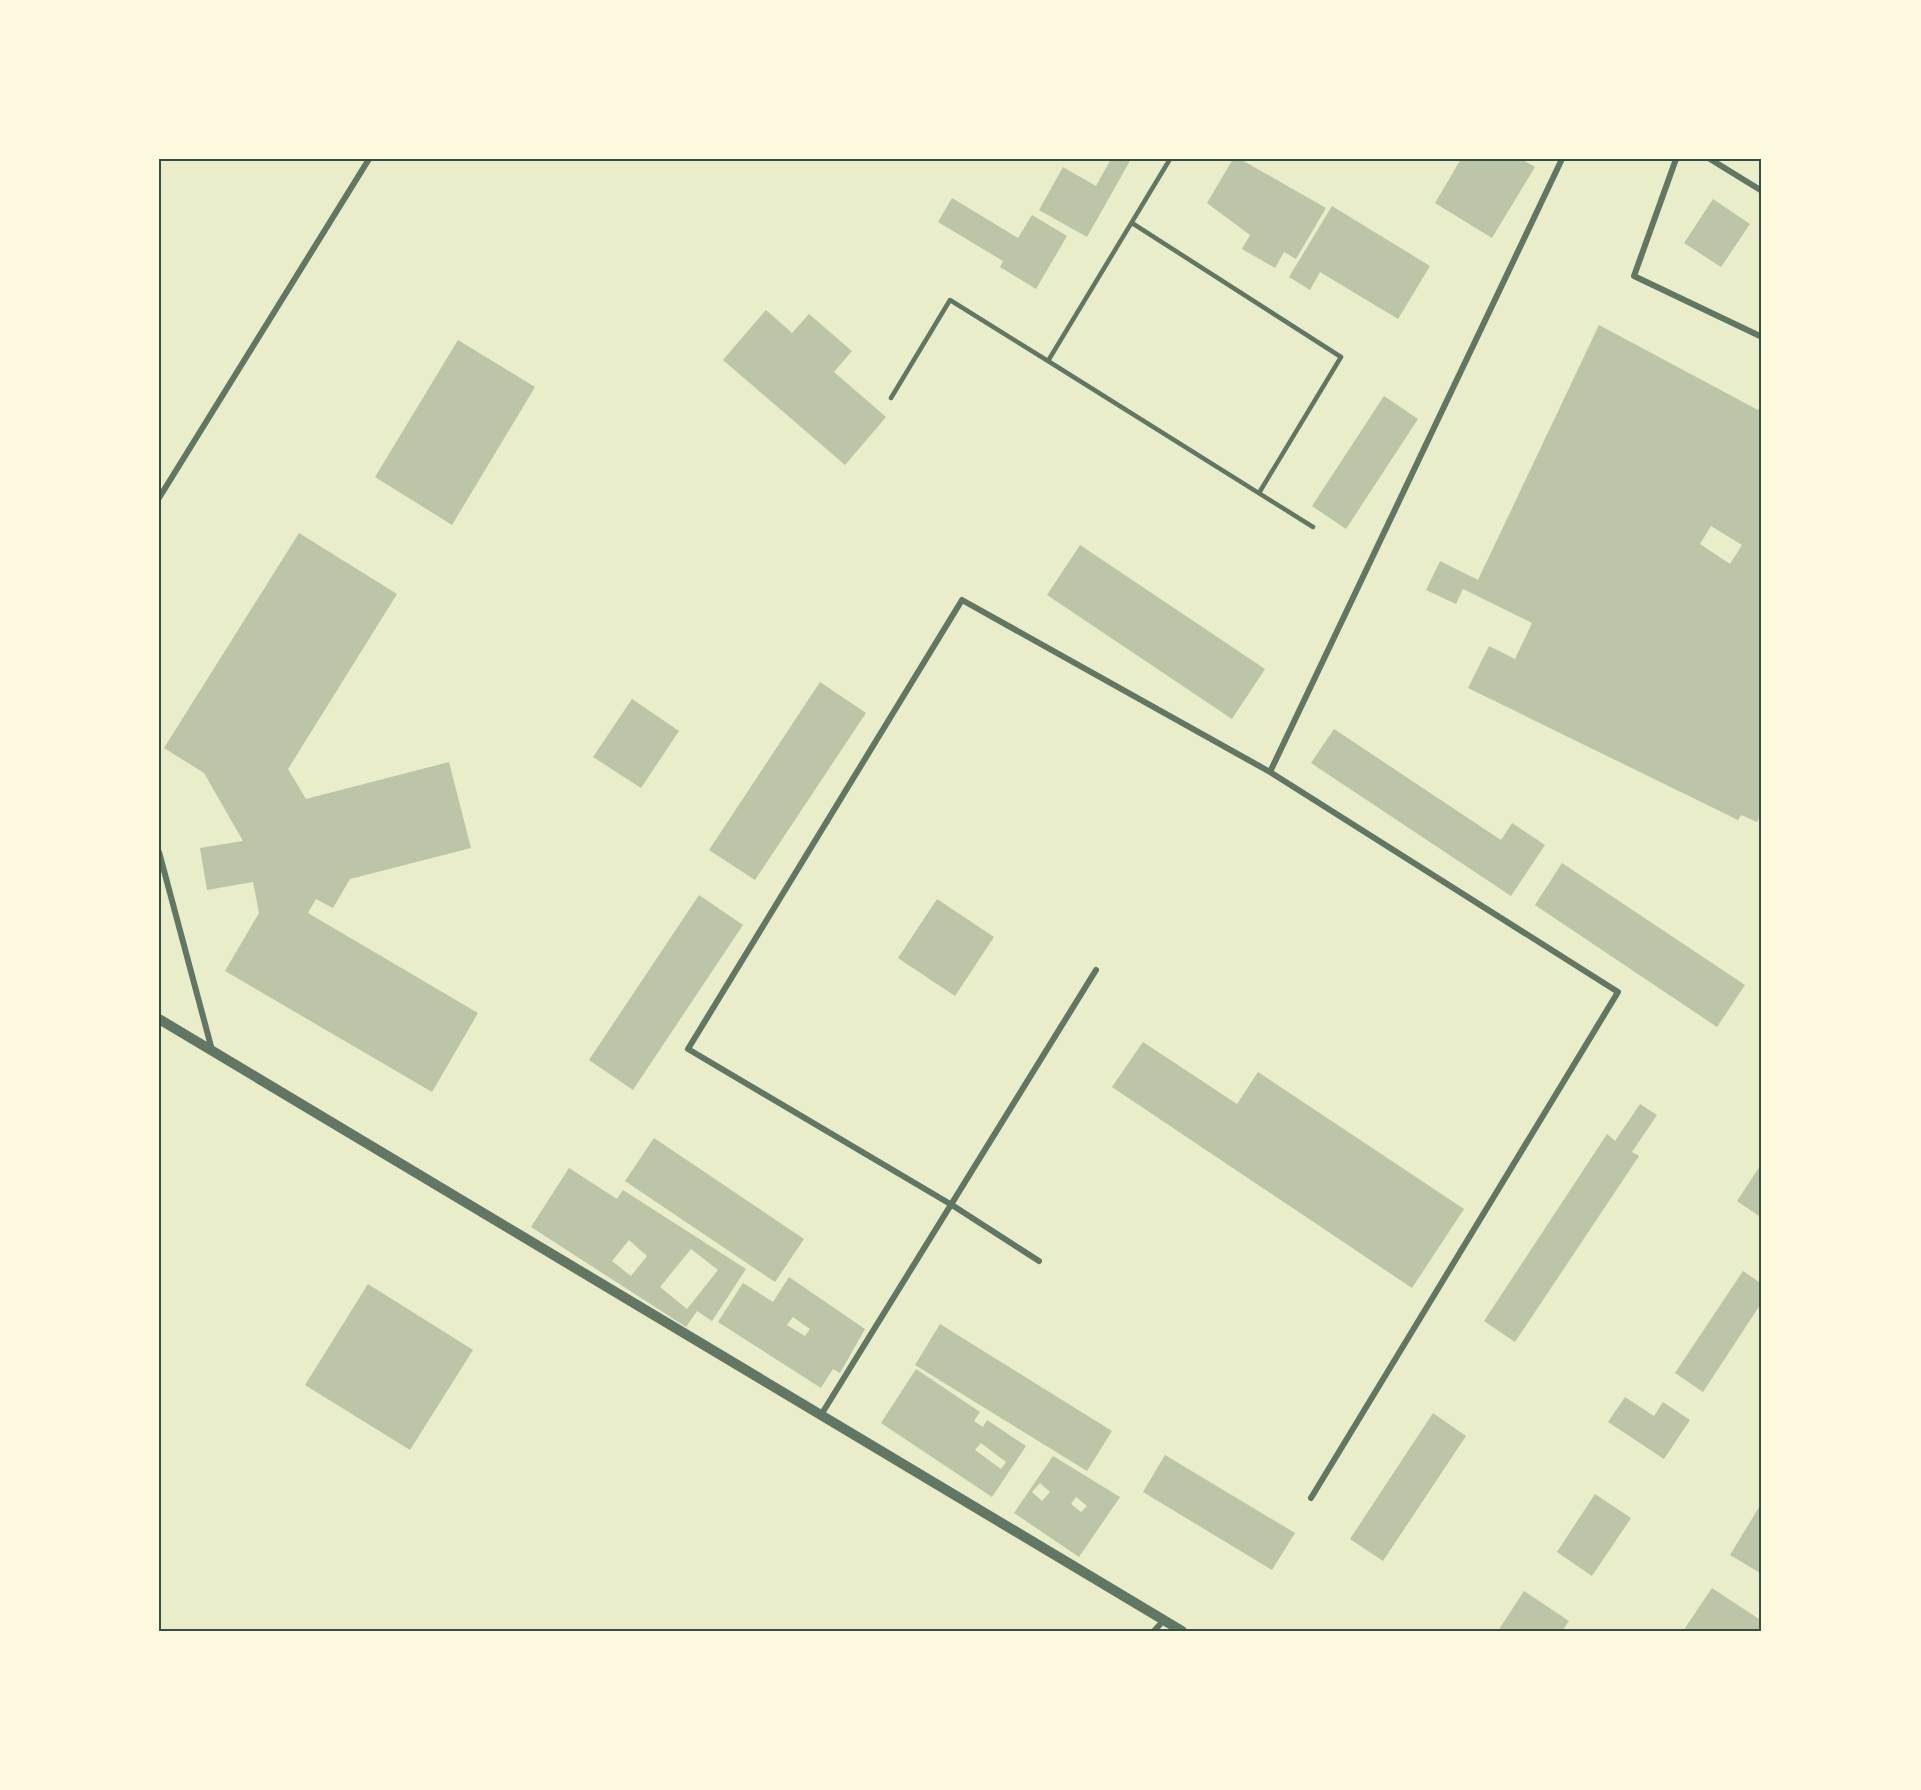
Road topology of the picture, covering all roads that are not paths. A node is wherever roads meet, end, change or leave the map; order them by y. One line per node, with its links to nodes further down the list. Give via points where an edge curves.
1 (369, 159): 12 (street)
2 (1170, 159): 7 (lane)
3 (1562, 159): 14 (street)
4 (1676, 159): 8 (street, via 1634,276)
5 (1710, 159): 6 (street)
6 (1762, 191)
7 (1132, 223): 9 (lane); 11 (lane, via 1341,357)
8 (1762, 337)
9 (1048, 361): 10 (lane, via 950,300); 11 (lane)
10 (891, 398)
11 (1258, 494): 13 (lane)
12 (159, 498)
13 (1313, 527)
14 (1270, 772): 19 (street, via 962,600 688,1049); 22 (street, via 1618,992)
15 (159, 852): 18 (street)
16 (1096, 970): 19 (street)
17 (159, 1019): 18 (street)
18 (212, 1050): 21 (street)
19 (952, 1205): 20 (street); 21 (street)
20 (1039, 1261)
21 (821, 1415): 23 (street)
22 (1311, 1498)
23 (1165, 1620): 24 (street); 25 (street)
24 (1154, 1631)
25 (1182, 1631)

